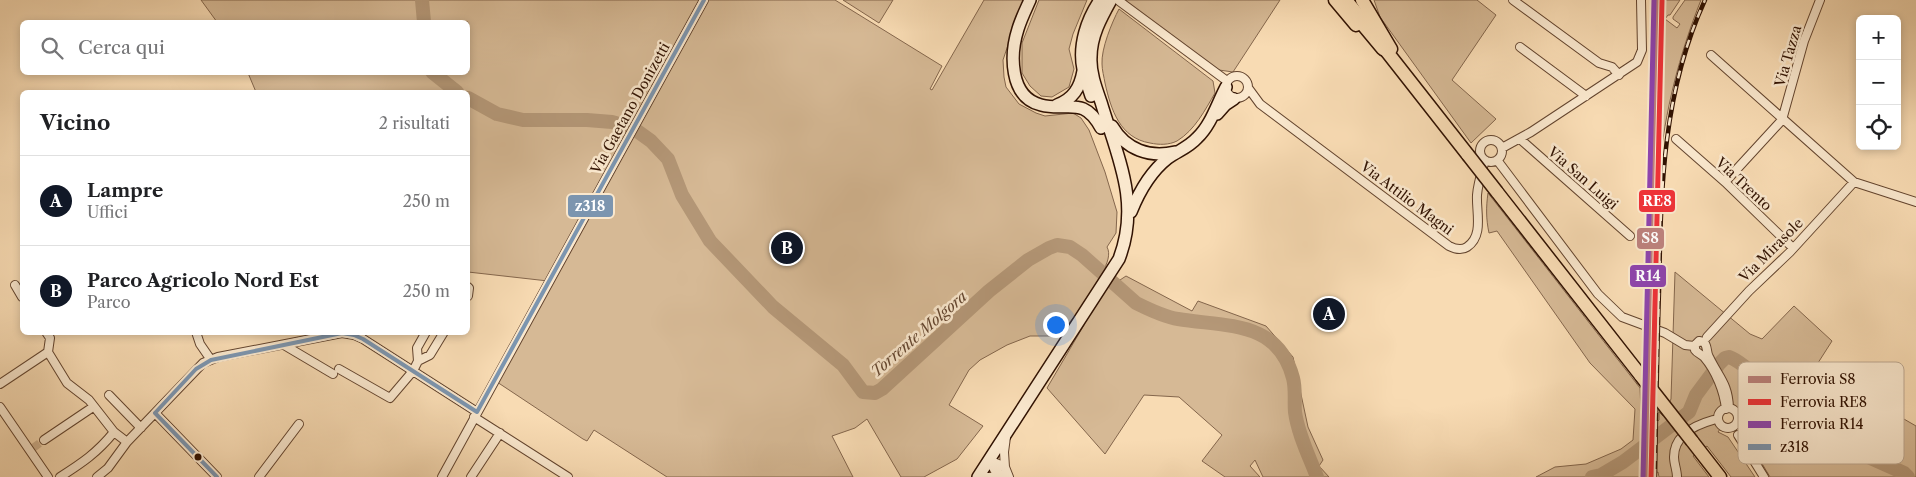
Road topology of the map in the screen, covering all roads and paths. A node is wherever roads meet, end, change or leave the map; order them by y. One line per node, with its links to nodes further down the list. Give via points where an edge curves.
1 (704, 0): 66 (street, Via Gaetano Donizetti)
2 (1030, 0): 23 (main road, via 1015,42 1016,79 1029,99 1044,106)
3 (1100, 0): 15 (main road, via 1084,37)
4 (1335, 0): 17 (main road)
5 (1344, 0): 13 (highway)
6 (1352, 0): 13 (highway)
7 (1362, 0): 17 (main road)
8 (1513, 0): 16 (street, via 1599,63 1612,67)
9 (1820, 0): 25 (street, Via Tazza, via 1804,41)
10 (1115, 1): 15 (main road, via 1098,23); 18 (street)
11 (1642, 1): 16 (street, via 1641,56)
12 (1520, 47): 20 (street)
13 (1384, 48): 17 (main road)
14 (1712, 55): 25 (street)
15 (1086, 64): 23 (main road, via 1075,93); 24 (main road); 27 (main road)
16 (1619, 76): 20 (street)
17 (1410, 82): 92 (main road, bridge)
18 (1227, 84): 19 (street, via 1235,76 1242,77 1248,82); 21 (street, via 1228,94); 26 (main road)
19 (1249, 89): 21 (street, via 1246,95); 22 (street, Via Attilio Magni)
20 (1586, 96): 28 (street)
21 (1238, 98): 22 (street, Via Attilio Magni); 26 (main road, via 1225,105)
22 (1260, 104): 32 (street, Via Attilio Magni, via 1456,249 1468,246 1476,238 1477,192)
23 (1056, 106): 27 (main road, via 1083,109 1095,117)
24 (1104, 113): 31 (main road, via 1116,134 1138,150 1157,155); 37 (main road, via 1127,190)
25 (1782, 120): 34 (street); 35 (street)
26 (1207, 125): 31 (main road, via 1198,138)
27 (1102, 128): 40 (main road, via 1123,210)
28 (1520, 139): 30 (street); 38 (street, Via San Luigi)
29 (1676, 139): 34 (street, Via Trento)
30 (1502, 148): 32 (street, via 1494,140 1487,141 1480,150); 33 (street)
31 (1179, 151): 37 (main road, via 1147,180)
32 (1485, 160): 33 (street)
33 (1497, 160): 51 (street, via 1598,294 1616,313 1685,345)
34 (1725, 182): 39 (street, Via Trento)
35 (1854, 182): 36 (street); 39 (street, Via Mirasole)
36 (1916, 202)
37 (1129, 219): 40 (main road)
38 (1630, 236)
39 (1793, 248): 51 (street, Via Mirasole)
40 (1119, 259): 72 (main road)
41 (15, 284): 42 (street)
42 (20, 293)
43 (48, 335): 53 (street)
44 (197, 335): 55 (street)
45 (312, 335): 50 (street)
46 (332, 335): 50 (street)
47 (354, 335): 58 (street)
48 (424, 335): 56 (street, via 417,348)
49 (442, 335): 56 (street, via 430,355)
50 (316, 338): 52 (street)
51 (1701, 342): 54 (street); 54 (street, via 1696,352)
52 (284, 345): 55 (street); 59 (street)
53 (48, 352): 60 (street); 63 (street, via 66,384 89,400)
54 (1706, 357): 64 (street, via 1728,393)
55 (211, 360): 65 (street, via 196,369)
56 (418, 361): 58 (street)
57 (339, 369): 58 (street, via 390,398)
58 (413, 371): 66 (street)
59 (333, 374)
60 (0, 384)
61 (109, 395): 70 (street)
62 (0, 407): 81 (street, via 32,449)
63 (93, 407): 71 (street); 75 (street)
64 (1727, 409): 67 (street); 69 (street, via 1734,410 1737,415)
65 (155, 413): 70 (street); 84 (street)
66 (476, 415): 73 (street); 86 (street, Via Gaetano Donizetti)
67 (1717, 419): 69 (street, via 1723,427); 91 (street, via 1692,428 1679,440 1674,454)
68 (299, 424): 85 (street)
69 (1733, 426): 74 (street)
70 (141, 428): 76 (street)
71 (114, 432): 76 (street); 82 (street, via 92,457)
72 (1007, 432): 77 (main road); 79 (street)
73 (500, 433): 87 (street); 88 (street)
74 (1738, 435)
75 (44, 440)
76 (127, 442): 83 (street)
77 (989, 460): 79 (street); 80 (street, via 995,471); 89 (main road)
78 (1756, 464): 93 (street)
79 (1005, 467): 80 (street)
80 (1005, 476): 90 (street)
81 (48, 477)
82 (60, 477)
83 (97, 477)
84 (217, 477)
85 (259, 477)
86 (442, 477)
87 (471, 477)
88 (568, 477)
89 (978, 477)
90 (987, 477)
91 (1677, 477)
92 (1720, 477)
93 (1764, 477)

